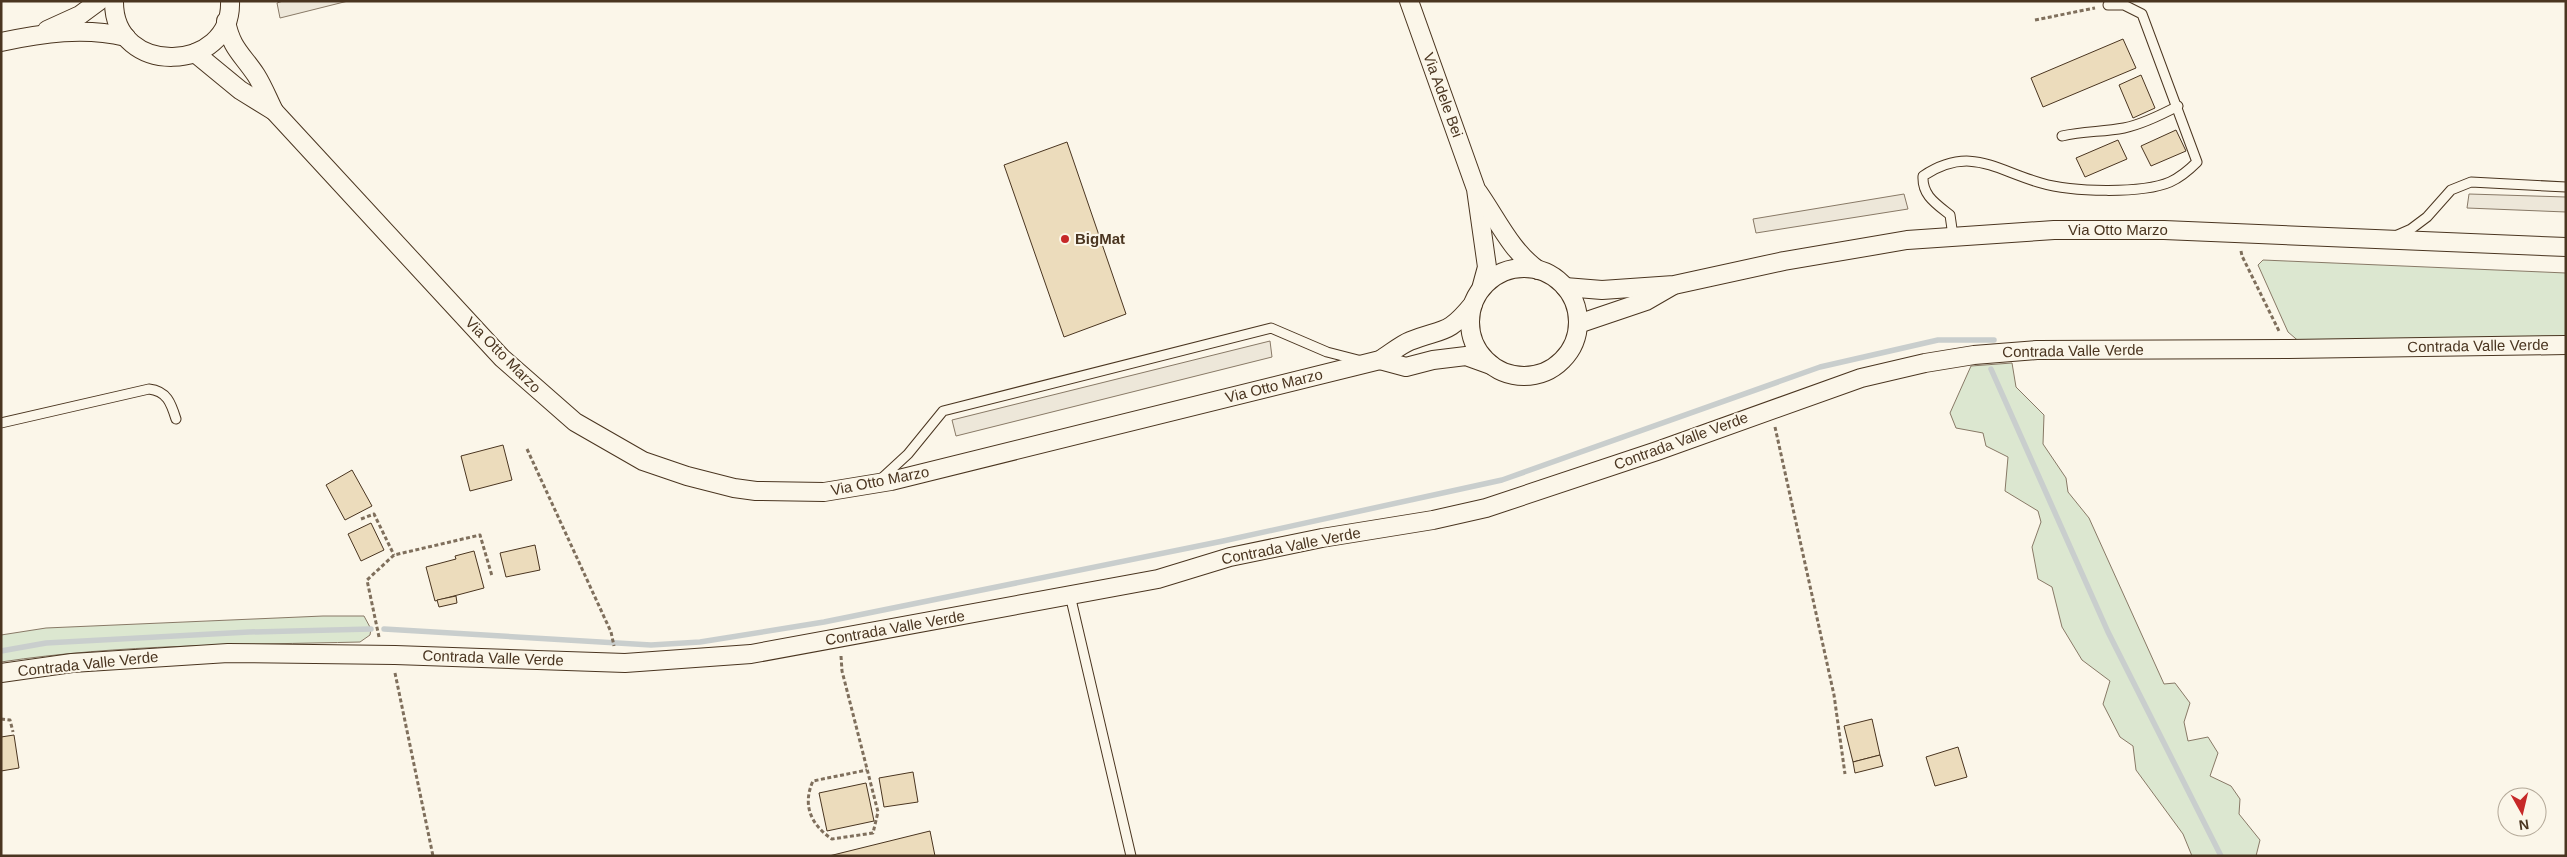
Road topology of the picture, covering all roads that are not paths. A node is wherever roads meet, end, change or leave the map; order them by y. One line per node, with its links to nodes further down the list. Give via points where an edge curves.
1 (99, 1): 6 (street, via 80,15)
2 (114, 1): 7 (street, via 118,24)
3 (1409, 1): 14 (street, Via Adele Bei)
4 (2108, 5): 10 (lane, via 2124,5 2142,14)
5 (231, 7): 9 (street, via 211,43); 11 (street, Via Otto Marzo, via 230,38 235,50 256,76)
6 (37, 34): 7 (street, via 104,32); 8 (street)
7 (126, 37): 9 (street, via 146,53 162,58 180,58)
8 (1, 42)
9 (195, 53): 11 (street, Via Otto Marzo, via 240,90)
10 (2178, 106): 12 (lane, via 2124,128); 15 (lane, via 2197,162 2185,174 2152,188 2062,188 1982,161 1937,166 1923,176 1922,186 1929,198 1950,215)
11 (274, 111): 29 (street, Via Otto Marzo, via 502,358 569,417 595,435 643,461 734,488 824,492)
12 (2062, 136)
13 (2566, 187): 16 (lane, via 2471,182 2451,190 2427,217)
14 (1476, 189): 18 (street, via 1511,244 1524,260); 21 (street, via 1487,267)
15 (1953, 236): 16 (street, Via Otto Marzo, via 2106,229); 19 (street, Via Otto Marzo, via 1862,247)
16 (2389, 239): 17 (street, Via Otto Marzo)
17 (2566, 247)
18 (1538, 270): 20 (street); 21 (street, via 1508,270 1492,278)
19 (1674, 285): 20 (street, Via Otto Marzo, via 1602,290); 23 (street, Via Otto Marzo, via 1646,301)
20 (1565, 287): 23 (street, via 1576,306)
21 (1481, 289): 22 (street)
22 (1472, 304): 25 (street, Via Otto Marzo, via 1457,324 1438,334 1409,342); 26 (street, via 1469,323 1472,338)
23 (1578, 324): 26 (street, via 1574,343 1554,367 1523,376)
24 (2566, 345): 30 (street, Contrada Valle Verde, via 2009,352 1925,363 1861,378 1486,508 1230,557 1158,580)
25 (1375, 361): 26 (street, Via Otto Marzo, via 1406,367 1466,356); 29 (street, Via Otto Marzo); 29 (lane, via 1327,352 1271,328 943,411 892,471)
26 (1490, 365)
27 (176, 419): 28 (lane, via 166,395 149,389)
28 (1, 423)
29 (873, 485)
30 (1070, 595): 31 (street, Contrada Valle Verde, via 751,654 650,662 228,653 72,662); 32 (lane)
31 (1, 673)
32 (1131, 856)

